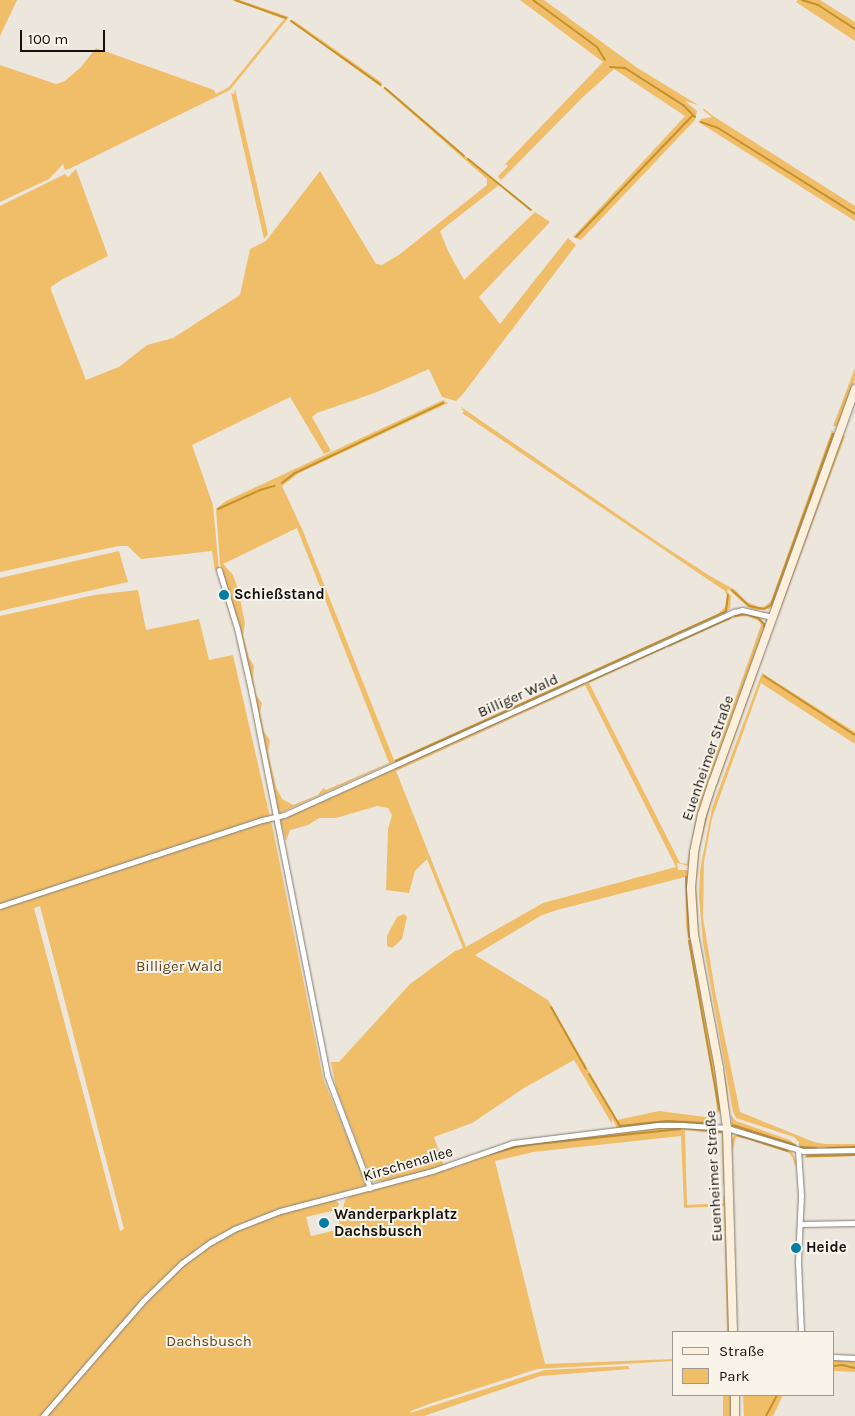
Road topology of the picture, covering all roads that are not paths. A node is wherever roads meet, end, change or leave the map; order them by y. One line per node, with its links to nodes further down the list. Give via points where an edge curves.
1 (855, 389): 3 (main road, Euenheimer Straße)
2 (220, 570): 4 (street, via 245,663)
3 (772, 616): 4 (street, Billiger Wald, via 742,610 734,612 284,815); 6 (main road, Euenheimer Straße, via 706,802 692,869 694,936)
4 (275, 816): 5 (street, Billiger Wald); 9 (street, via 327,1075)
5 (0, 906)
6 (727, 1128): 7 (street, Kirschenallee); 9 (street, Kirschenallee, via 666,1125 513,1143 449,1166); 12 (main road, Euenheimer Straße)
7 (798, 1150): 8 (street, Kirschenallee); 11 (street)
8 (855, 1150)
9 (370, 1188): 17 (street, Kirschenallee, via 297,1206 257,1220 234,1229 201,1249 148,1296)
10 (855, 1223): 11 (street)
11 (800, 1224): 13 (street)
12 (733, 1331)
13 (801, 1331)
14 (835, 1357): 15 (street)
15 (855, 1358)
16 (735, 1396): 18 (main road)
17 (43, 1416)
18 (736, 1416)

